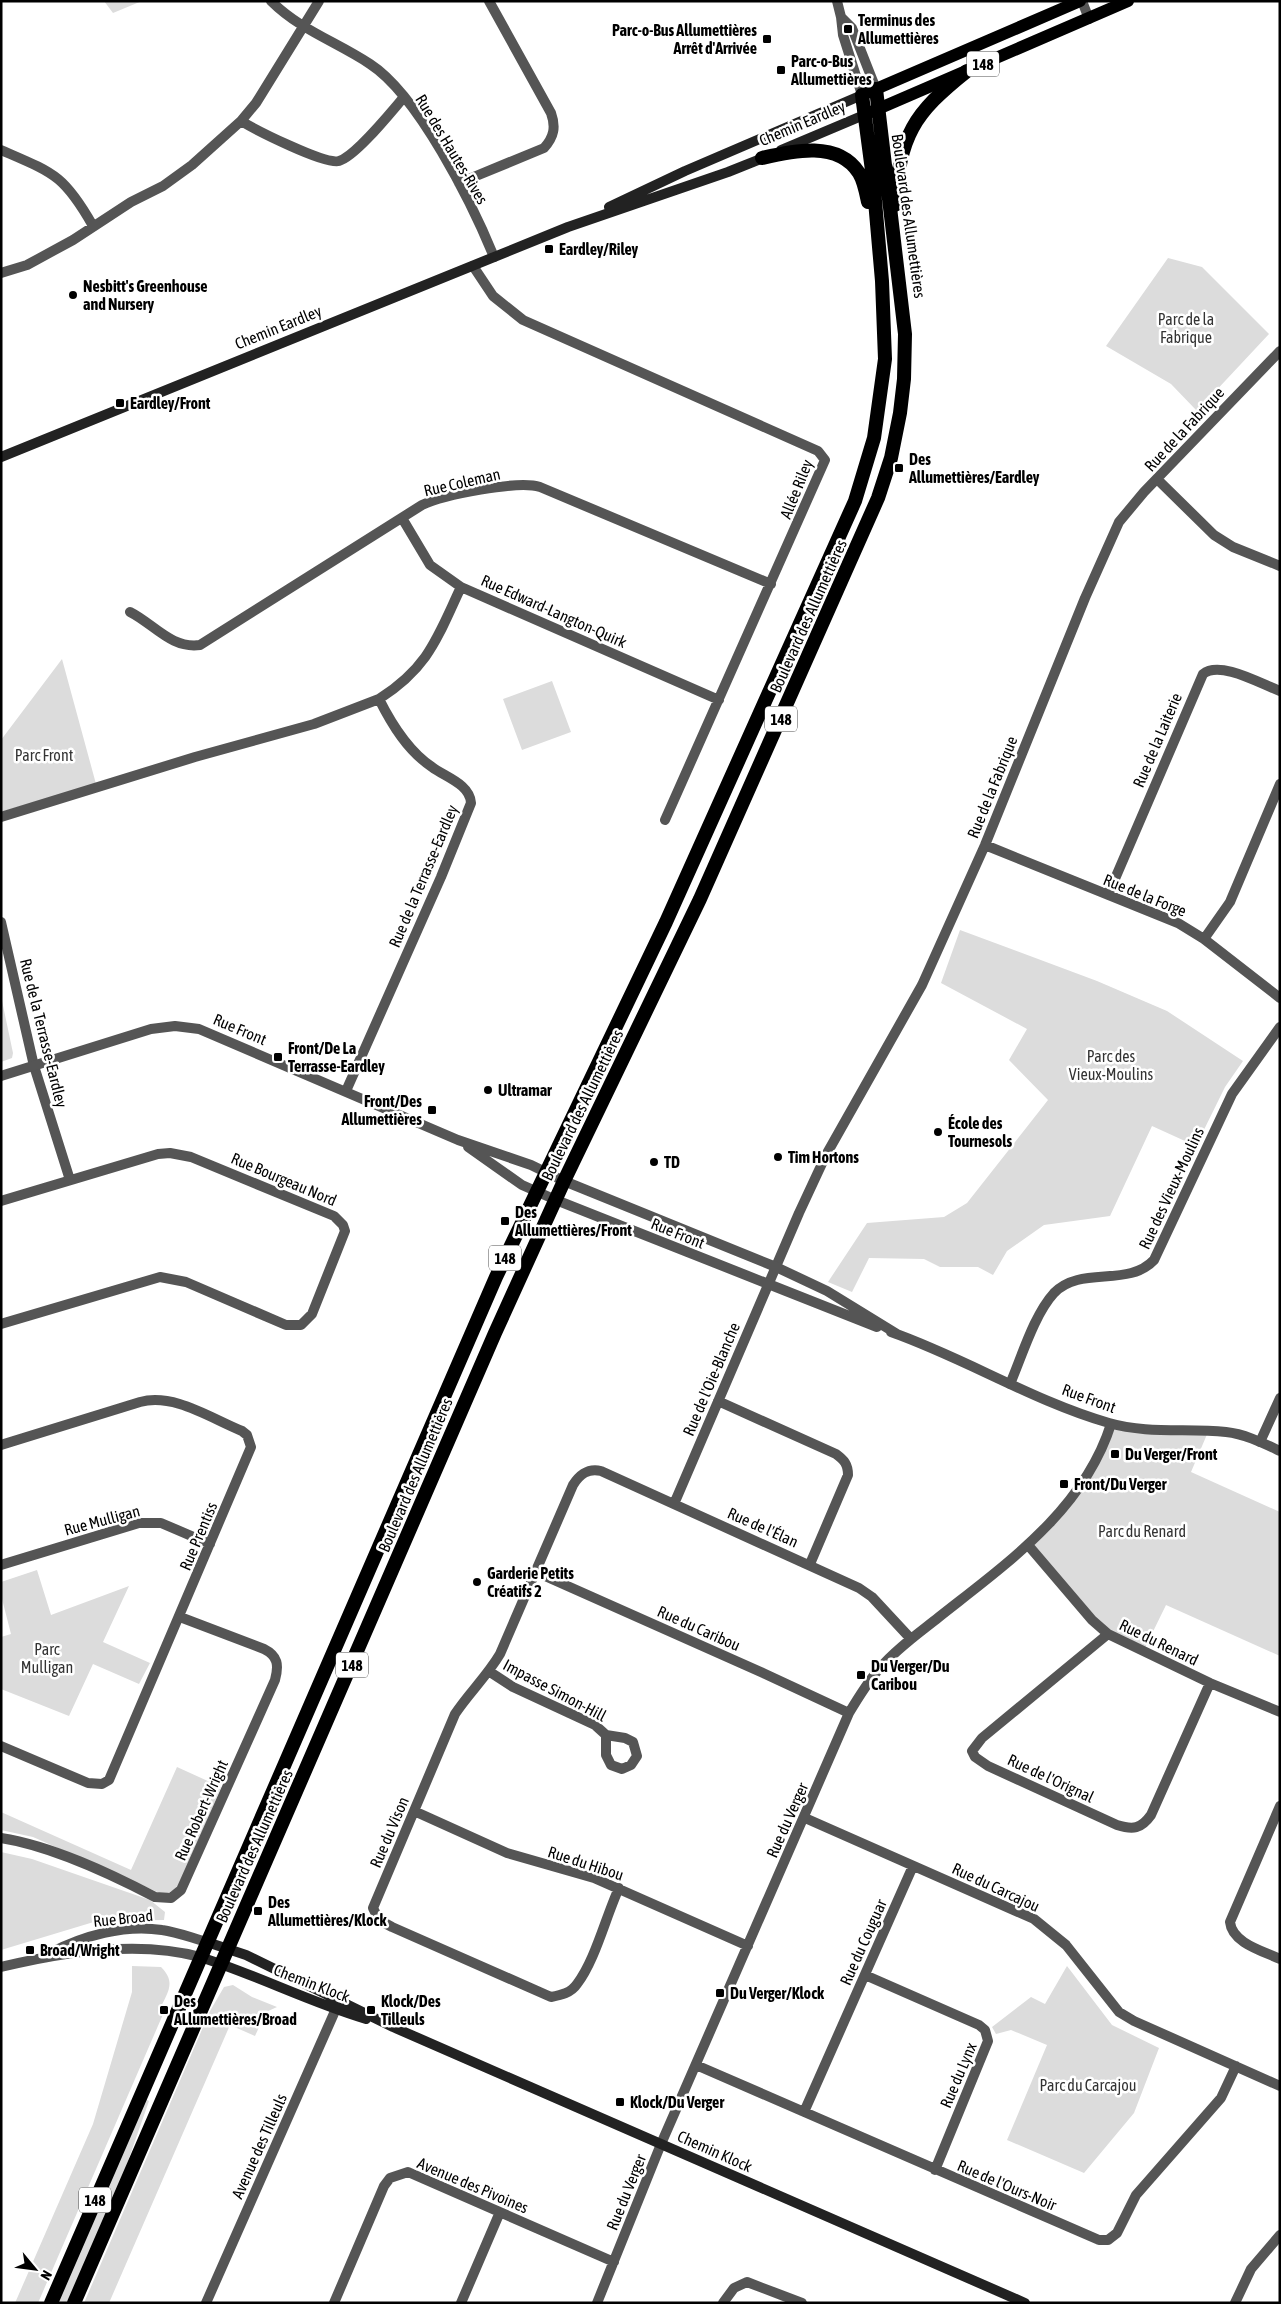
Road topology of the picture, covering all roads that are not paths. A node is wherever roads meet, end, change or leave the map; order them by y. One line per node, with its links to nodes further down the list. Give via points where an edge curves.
1 (271, 1): 9 (street, Rue des Hautes-Rives)
2 (319, 1): 9 (street)
3 (490, 1): 19 (street, via 551,113 554,129 544,148)
4 (837, 1): 7 (street)
5 (1081, 1): 8 (street); 11 (main road, Chemin Eardley / 148)
6 (1128, 1): 8 (main road, Chemin Eardley / 148)
7 (841, 17): 11 (street, via 852,28); 12 (street, via 843,35)
8 (1089, 19): 10 (main road, Chemin Eardley / 148)
9 (303, 28): 13 (street, Rue des Hautes-Rives, via 369,63); 16 (street, via 273,79)
10 (967, 71): 14 (main road, Chemin Eardley / 148); 22 (highway, via 924,109 908,137 898,178)
11 (876, 89): 12 (main road, Chemin Eardley / 148); 14 (highway, Boulevard des Allumettières / 148)
12 (862, 95): 15 (highway, Boulevard des Allumettières / 148); 21 (main road, Chemin Eardley, via 685,171)
13 (404, 97): 16 (street, via 354,151 339,161 323,160); 19 (street, Rue des Hautes-Rives)
14 (878, 109): 15 (main road, Chemin Eardley / 148); 22 (highway, Boulevard des Allumettières / 148)
15 (864, 114): 18 (main road, Chemin Eardley); 23 (highway, Boulevard des Allumettières / 148)
16 (241, 121): 20 (street, via 179,176)
17 (1, 150): 20 (street, via 60,178 70,188)
18 (762, 158): 21 (main road, Chemin Eardley); 23 (highway, via 807,150 830,153 850,162 863,180)
19 (459, 183): 24 (street, Rue des Hautes-Rives)
20 (93, 226): 26 (street, via 27,265)
21 (568, 227): 24 (main road, Chemin Eardley)
22 (893, 233): 53 (highway, Boulevard des Allumettières / 148, via 905,320 905,364 898,428 883,483 700,899)
23 (877, 238): 51 (highway, Boulevard des Allumettières / 148, via 885,358 877,422 865,472 680,893)
24 (494, 257): 25 (main road, Chemin Eardley)
25 (473, 266): 28 (main road, Chemin Eardley); 32 (street, Allée Riley, via 493,296 523,320 822,454 824,465)
26 (1, 273)
27 (1280, 351): 29 (street, Rue de la Fabrique)
28 (1, 457)
29 (1157, 480): 31 (street, via 1214,535); 41 (street, Rue de la Fabrique, via 1119,522)
30 (402, 518): 32 (street, Rue Coleman, via 439,499 532,484); 33 (street, Rue Edward-Langton-Quirk, via 430,565); 34 (street, Rue Coleman, via 200,645 182,646 173,642)
31 (1280, 566)
32 (771, 584): 37 (street, Allée Riley)
33 (462, 587): 36 (street, via 432,650 410,677); 37 (street, Rue Edward-Langton-Quirk)
34 (130, 612)
35 (1280, 691): 42 (street, Rue de la Laiterie, via 1224,669 1209,669 1203,674)
36 (379, 699): 39 (street, via 314,724); 49 (street, Rue de la Terrasse-Eardley, via 396,730 414,751 466,790 471,802)
37 (719, 700): 40 (street, Allée Riley)
38 (1280, 784): 44 (street, via 1230,902)
39 (1, 817)
40 (665, 820)
41 (985, 845): 42 (street, Rue de la Forge); 57 (street, Rue de la Fabrique, via 922,986 826,1155)
42 (1108, 895): 44 (street, Rue de la Forge, via 1168,918)
43 (1, 922): 47 (street, Rue de la Terrasse-Eardley)
44 (1204, 939): 45 (street, Rue de la Forge)
45 (1280, 998)
46 (1280, 1027): 61 (street, Rue des Vieux-Moulins, via 1232,1094 1154,1260 1140,1272 1081,1279 1055,1292 1045,1305)
47 (34, 1066): 48 (street, Rue Front); 49 (street, Rue Front, via 151,1029 187,1027 213,1033); 52 (street, Rue de la Terrasse-Eardley)
48 (1, 1076)
49 (346, 1091): 50 (street, Rue Front)
50 (458, 1140): 51 (street, Rue Front); 54 (street, Rue Front)
51 (546, 1173): 53 (street, Rue Front); 54 (highway, Boulevard des Allumettières / 148)
52 (70, 1180): 56 (street, Rue Bourgeau Nord); 59 (street, Rue Bourgeau Nord, via 158,1154 181,1154 334,1216 343,1225 344,1238 312,1314 301,1325 286,1325 186,1282 160,1277)
53 (564, 1181): 55 (highway, Boulevard des Allumettières / 148); 57 (street, Rue Front)
54 (537, 1192): 55 (street, Rue Front); 90 (highway, Boulevard des Allumettières / 148, via 496,1277)
55 (556, 1200): 58 (street, Rue Front); 92 (highway, Boulevard des Allumettières / 148, via 495,1333)
56 (1, 1201)
57 (776, 1267): 58 (street, Rue de l'Oie-Blanche); 60 (street, Rue Front, via 827,1290)
58 (769, 1284): 60 (street, Rue Front); 63 (street, Rue de l'Oie-Blanche)
59 (1, 1324)
60 (897, 1334): 61 (street, Rue Front)
61 (1010, 1384): 64 (street, Rue Front)
62 (1280, 1398): 65 (street)
63 (718, 1401): 69 (street, Rue de l'Oie-Blanche); 72 (street, via 836,1454 848,1467 848,1475)
64 (1111, 1424): 65 (street, Rue Front, via 1152,1430 1226,1432); 71 (street, Rue du Verger, via 1078,1489)
65 (1260, 1442): 67 (street, Rue Front)
66 (1, 1445): 70 (street, Rue Prentiss, via 149,1400 176,1403 242,1431 251,1441 250,1454)
67 (1280, 1451)
68 (586, 1472): 69 (street, Rue de l'Élan, via 601,1471); 74 (street, Rue du Vison, via 573,1485)
69 (674, 1504): 72 (street, Rue de l'Élan)
70 (210, 1544): 73 (street, Rue Mulligan, via 166,1525 139,1524); 75 (street, Rue Prentiss)
71 (1028, 1545): 76 (street, Rue du Renard, via 1092,1620); 77 (street, Rue du Verger)
72 (810, 1564): 77 (street, Rue de l'Élan, via 866,1592)
73 (1, 1565)
74 (536, 1572): 78 (street, Rue du Vison); 81 (street, Rue du Caribou)
75 (180, 1617): 83 (street, Rue Prentiss, via 108,1780 102,1784 88,1783); 87 (street, Rue Robert-Wright, via 264,1649 271,1653 278,1665 275,1680 181,1890 171,1898 155,1897 46,1849 25,1841)
76 (1108, 1634): 79 (street, Rue du Renard); 79 (street, Rue de l'Orignal, via 982,1738 972,1750 975,1757 988,1766 1117,1825 1136,1829 1151,1815)
77 (911, 1640): 81 (street, Rue du Verger, via 879,1669)
78 (490, 1672): 82 (street, Impasse Simon-Hill, via 513,1687 595,1725); 85 (street, Rue du Vison, via 455,1714)
79 (1210, 1683): 80 (street, Rue du Renard)
80 (1280, 1712)
81 (849, 1713): 86 (street, Rue du Verger)
82 (606, 1735)
83 (1, 1746)
84 (1280, 1806): 95 (street, via 1230,1922 1237,1937)
85 (414, 1812): 89 (street, Rue du Hibou, via 507,1853); 89 (street, Rue du Vison, via 374,1908 380,1920 551,1997 565,1994 577,1985)
86 (804, 1818): 88 (street, Rue du Carcajou); 91 (street, Rue du Verger)
87 (1, 1838)
88 (913, 1866): 98 (street, Rue du Couguar); 101 (street, Rue du Carcajou, via 1034,1919 1057,1936 1078,1958 1119,2012)
89 (619, 1888): 91 (street, Rue du Hibou)
90 (207, 1942): 92 (main road, Chemin Klock); 93 (street, Rue Broad, via 160,1929 113,1931 80,1939); 94 (highway, Boulevard des Allumettières / 148)
91 (748, 1946): 100 (street, Rue du Verger)
92 (228, 1949): 96 (highway, Boulevard des Allumettières / 148); 99 (main road, Chemin Klock)
93 (45, 1956): 94 (street, Rue Broad, via 138,1949 181,1952); 97 (street, Rue Broad)
94 (200, 1957): 96 (main road, Chemin Klock); 109 (highway, Boulevard des Allumettières / 148)
95 (1280, 1959)
96 (222, 1964): 99 (main road, Chemin Klock); 110 (highway, Boulevard des Allumettières / 148)
97 (1, 1967)
98 (864, 1975): 103 (street, Rue du Couguar); 105 (street, Rue du Lynx, via 985,2030 988,2041)
99 (338, 2005): 104 (main road, Chemin Klock); 111 (street, Avenue des Tilleuls)
100 (696, 2066): 103 (street, Rue de l'Ours-Noir); 104 (street, Rue du Verger)
101 (1236, 2066): 102 (street, Rue du Carcajou); 105 (street, Rue de l'Ours-Noir, via 1221,2098 1136,2195 1117,2233 1108,2240 1099,2240)
102 (1280, 2086)
103 (804, 2112): 105 (street, Rue de l'Ours-Noir)
104 (661, 2144): 108 (street, Rue du Verger); 117 (main road, Chemin Klock)
105 (934, 2170)
106 (500, 2212): 108 (street, Avenue des Pivoines); 112 (street, Avenue des Pivoines, via 408,2172 390,2178); 113 (street)
107 (1280, 2235): 118 (street, via 1251,2269)
108 (614, 2262): 114 (street, Rue du Verger)
109 (51, 2303)
110 (74, 2303)
111 (206, 2303)
112 (334, 2303)
113 (461, 2303)
114 (598, 2303)
115 (723, 2303): 116 (street, via 734,2288 746,2282)
116 (802, 2303)
117 (1025, 2303)
118 (1235, 2303)

